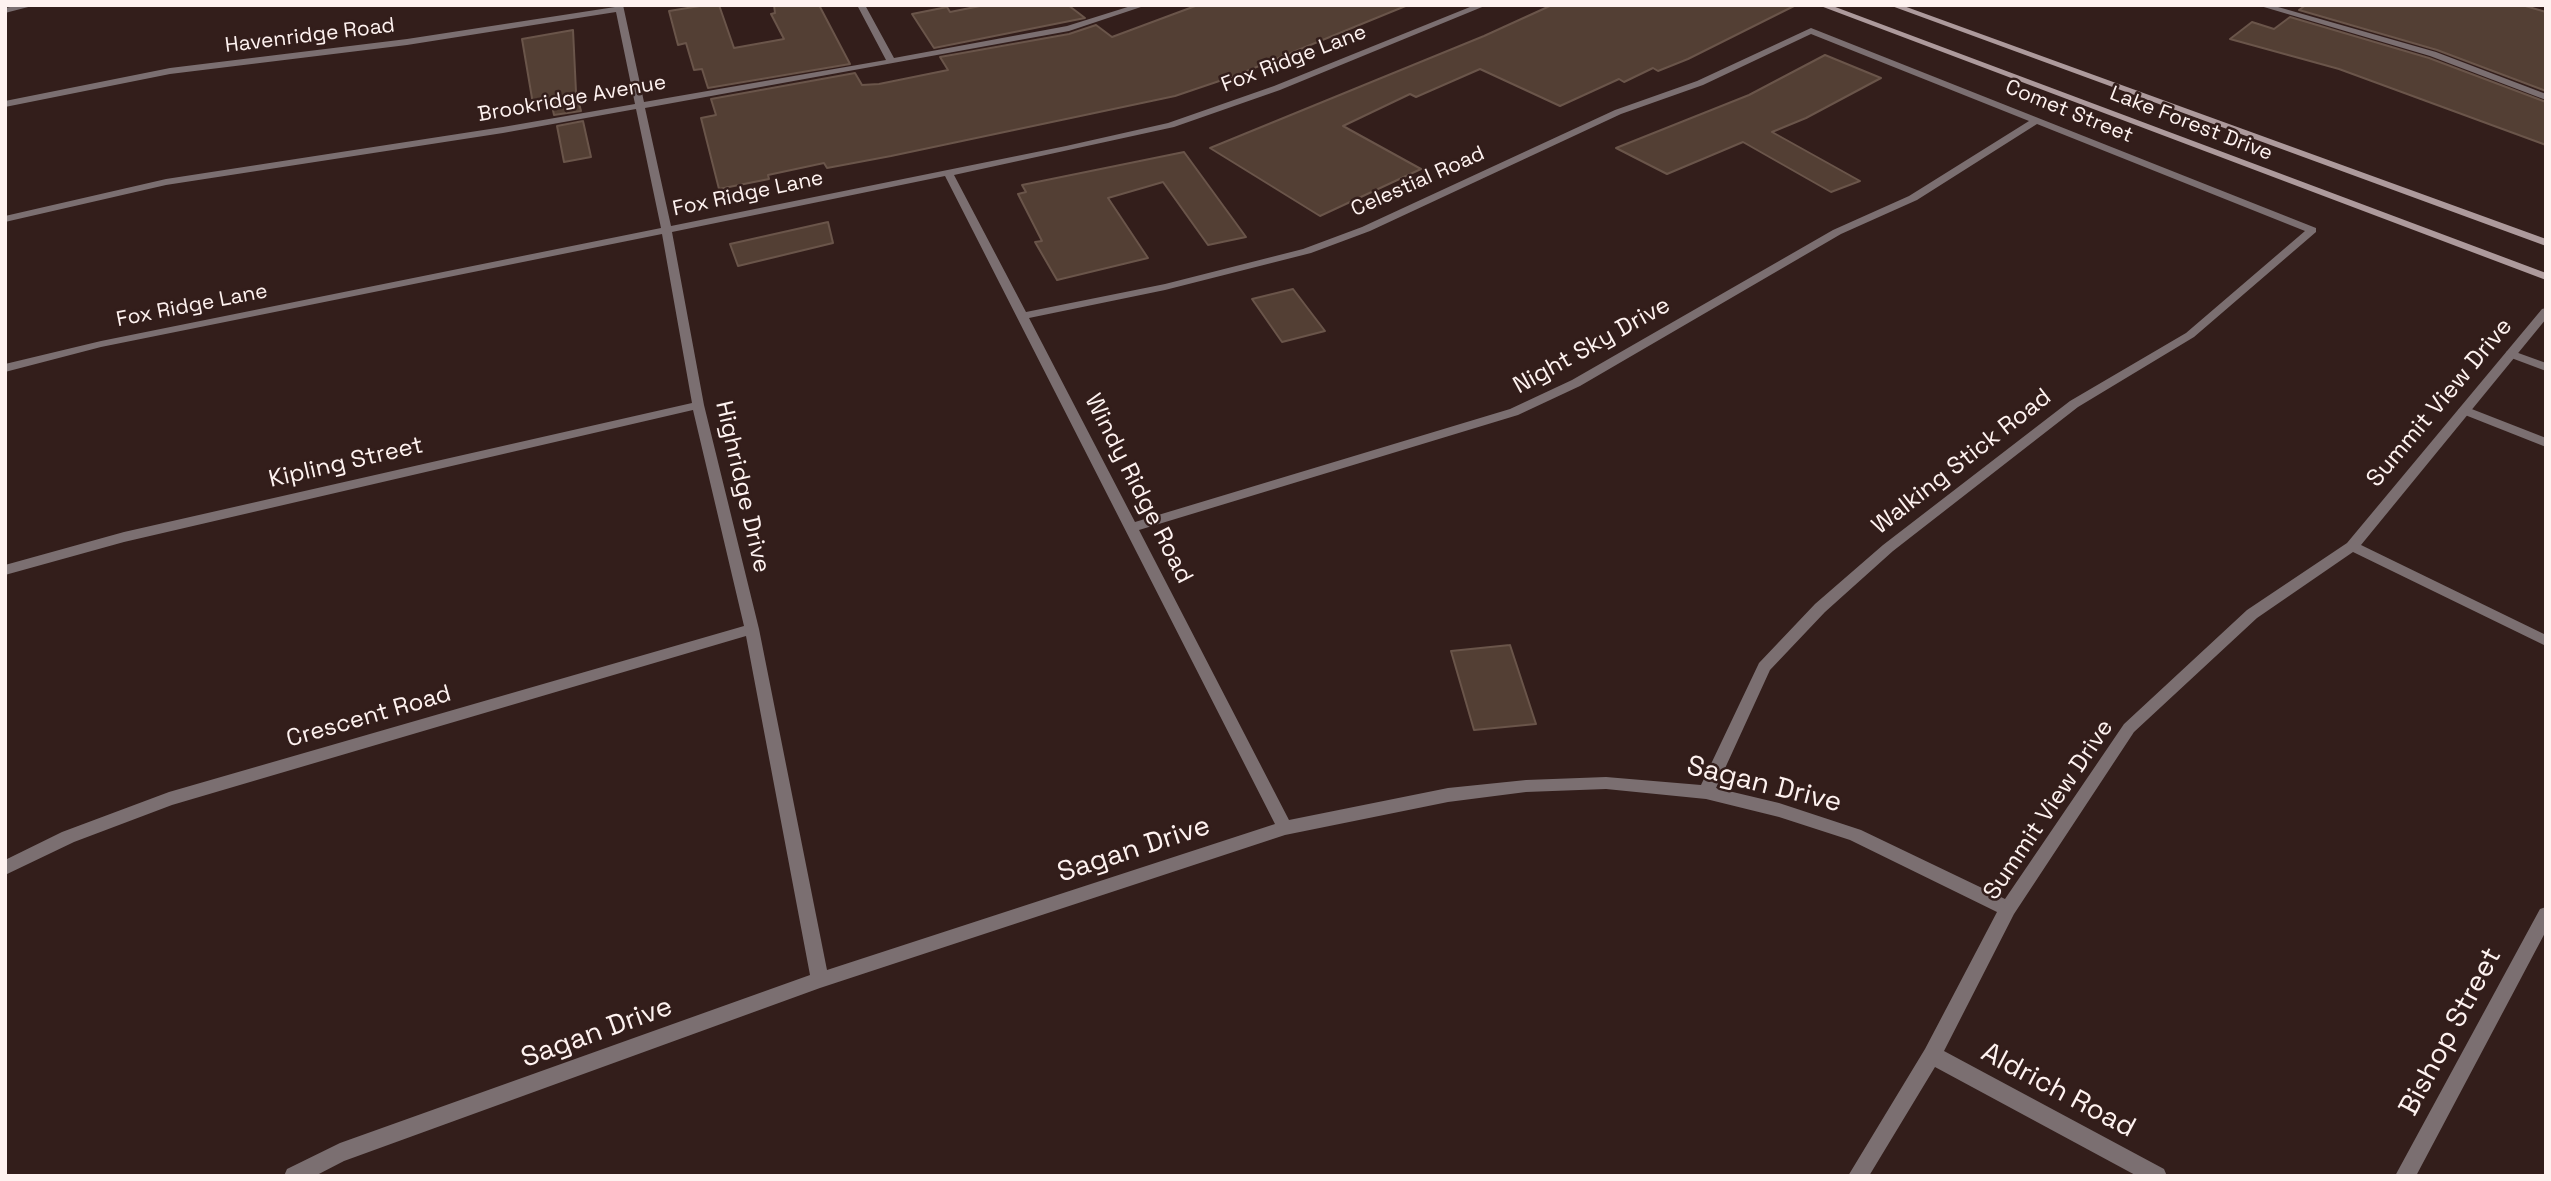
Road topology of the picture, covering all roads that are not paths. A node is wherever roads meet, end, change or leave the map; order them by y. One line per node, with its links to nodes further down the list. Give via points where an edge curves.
1 (32, 5): 9 (street)
2 (862, 5): 11 (street)
3 (1143, 5): 11 (street, Brookridge Avenue, via 1069,28)
4 (1483, 5): 16 (street, Fox Ridge Lane, via 1277,88 1171,125)
5 (1822, 5): 21 (main road, Lake Forest Drive)
6 (1892, 5): 20 (main road, Lake Forest Drive)
7 (2261, 5): 12 (street, via 2433,54)
8 (620, 7): 13 (street, Havenridge Road, via 408,41 170,71); 14 (street, Highridge Drive)
9 (5, 11)
10 (1811, 31): 15 (street, Comet Street); 23 (street, Celestial Road, via 1307,251)
11 (891, 60): 14 (street, Brookridge Avenue)
12 (2546, 97)
13 (5, 104)
14 (639, 105): 17 (street, Brookridge Avenue, via 166,182); 18 (street, Highridge Drive)
15 (2037, 120): 19 (street, Comet Street); 30 (street, Night Sky Drive, via 1932,188 1837,232 1576,383 1514,412)
16 (948, 172): 18 (street, Fox Ridge Lane); 23 (street, Windy Ridge Road)
17 (5, 219)
18 (667, 230): 26 (street, Fox Ridge Lane, via 101,344); 27 (street, Highridge Drive)
19 (2312, 230): 35 (street, Walking Stick Road, via 2190,335 2074,404 1888,548 1820,608 1764,667)
20 (2546, 243)
21 (2546, 278)
22 (2546, 311): 24 (street, Summit View Drive)
23 (1024, 316): 30 (street, Windy Ridge Road)
24 (2510, 354): 25 (street); 28 (street, Summit View Drive)
25 (2546, 367)
26 (5, 368)
27 (698, 405): 32 (street, Kipling Street, via 124,537); 33 (street, Highridge Drive)
28 (2464, 410): 29 (street); 31 (street, Summit View Drive)
29 (2546, 443)
30 (1132, 528): 36 (street, Windy Ridge Road)
31 (2352, 545): 34 (street); 38 (street, Summit View Drive, via 2252,614 2129,729)
32 (5, 570)
33 (752, 629): 37 (street, Crescent Road, via 169,799); 40 (street, Highridge Drive)
34 (2546, 641)
35 (1706, 792): 36 (street, Sagan Drive, via 1606,783 1526,786 1448,795); 38 (street, Sagan Drive, via 1855,835)
36 (1285, 828): 40 (street, Sagan Drive)
37 (5, 868)
38 (2008, 909): 41 (street, Summit View Drive)
39 (2546, 914): 45 (street, Bishop Street)
40 (820, 980): 42 (street, Sagan Drive, via 340,1153)
41 (1932, 1055): 43 (street, Summit View Drive); 44 (street, Aldrich Road)
42 (294, 1176)
43 (1858, 1176)
44 (2157, 1176)
45 (2405, 1176)

